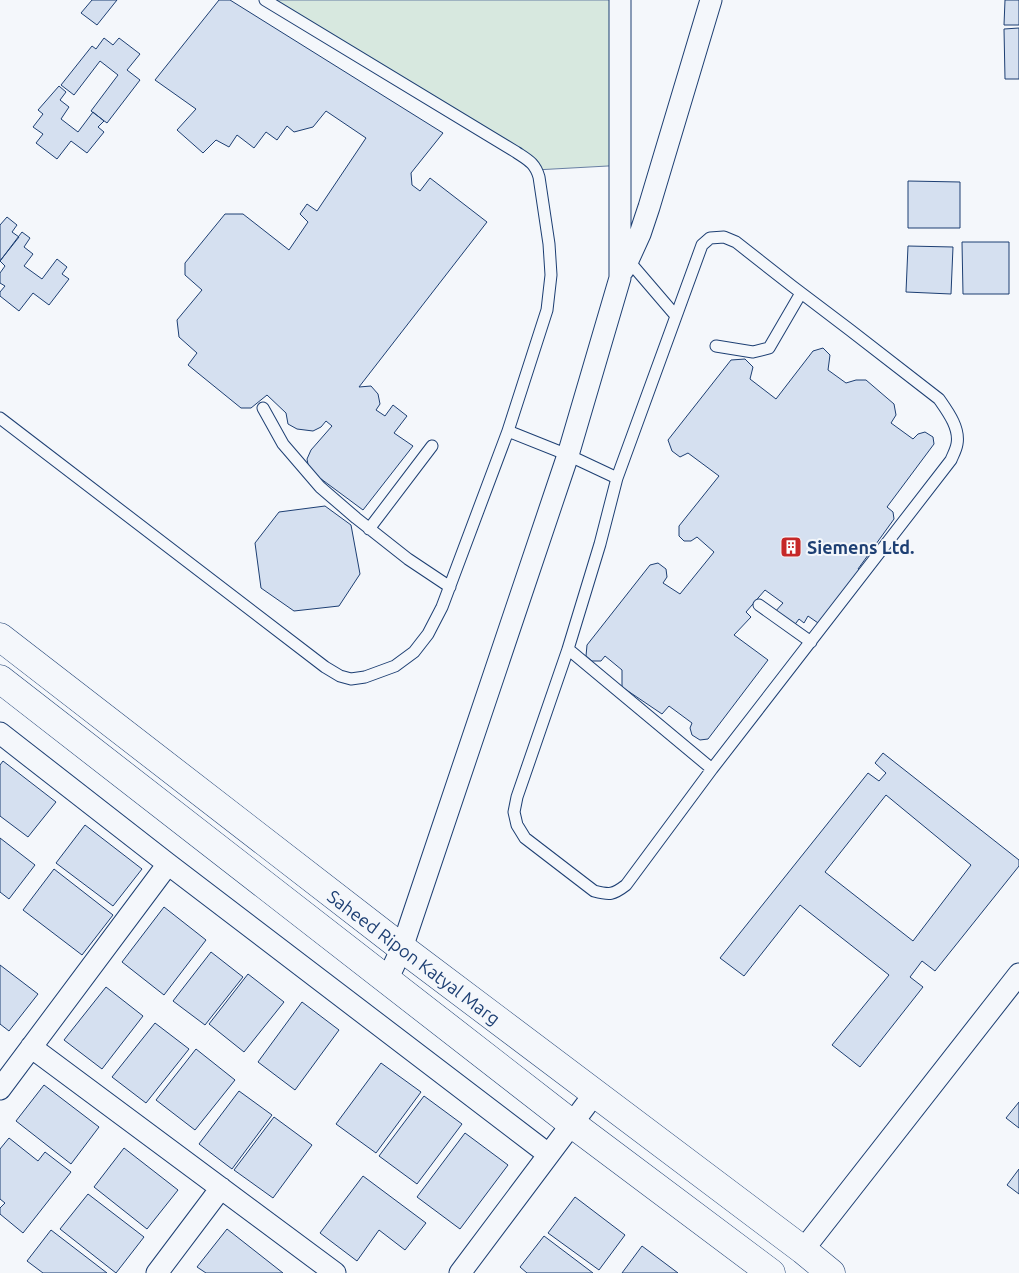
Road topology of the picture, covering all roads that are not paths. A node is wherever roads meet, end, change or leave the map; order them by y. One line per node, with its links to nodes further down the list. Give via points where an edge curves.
1 (265, 0): 10 (lane, via 536,167 548,235 551,275 547,310)
2 (620, 0): 4 (street)
3 (711, 0): 4 (street, via 649,207)
4 (624, 269): 6 (lane); 12 (street)
5 (801, 293): 6 (lane, via 736,242 724,237 710,238 702,245); 7 (lane, via 769,348 753,352); 18 (lane, via 939,399 956,428 957,443 952,460)
6 (676, 316): 13 (lane)
7 (716, 346)
8 (263, 408): 14 (lane, via 283,444 320,488)
9 (0, 418): 15 (lane, via 340,676 351,679 365,677 395,666 414,652 428,634)
10 (508, 431): 12 (lane); 15 (lane)
11 (432, 446): 14 (lane)
12 (568, 456): 13 (lane); 24 (street)
13 (617, 478): 19 (lane)
14 (369, 528): 15 (lane)
15 (450, 587)
16 (759, 605): 18 (lane)
17 (0, 638): 24 (street, Saheed Ripon Katyal Marg)
18 (811, 642): 22 (lane)
19 (568, 649): 22 (lane); 22 (lane, via 517,797 514,812 517,826 526,838 594,892 616,893 626,885)
20 (0, 679): 26 (street, Saheed Ripon Katyal Marg)
21 (0, 733): 23 (street)
22 (712, 769)
23 (168, 864): 27 (street); 31 (street)
24 (402, 948): 26 (street); 29 (street, Saheed Ripon Katyal Marg)
25 (1019, 974): 33 (street)
26 (387, 980): 30 (street, Saheed Ripon Katyal Marg)
27 (31, 1047): 28 (street); 32 (street)
28 (0, 1090)
29 (594, 1093): 30 (street); 33 (street, Saheed Ripon Katyal Marg)
30 (571, 1123): 31 (street); 37 (street, Saheed Ripon Katyal Marg)
31 (548, 1154): 36 (street)
32 (221, 1188): 34 (street); 35 (street)
33 (803, 1250): 38 (street, Saheed Ripon Katyal Marg)
34 (157, 1273)
35 (335, 1273)
36 (460, 1273)
37 (771, 1273)
38 (831, 1273)

